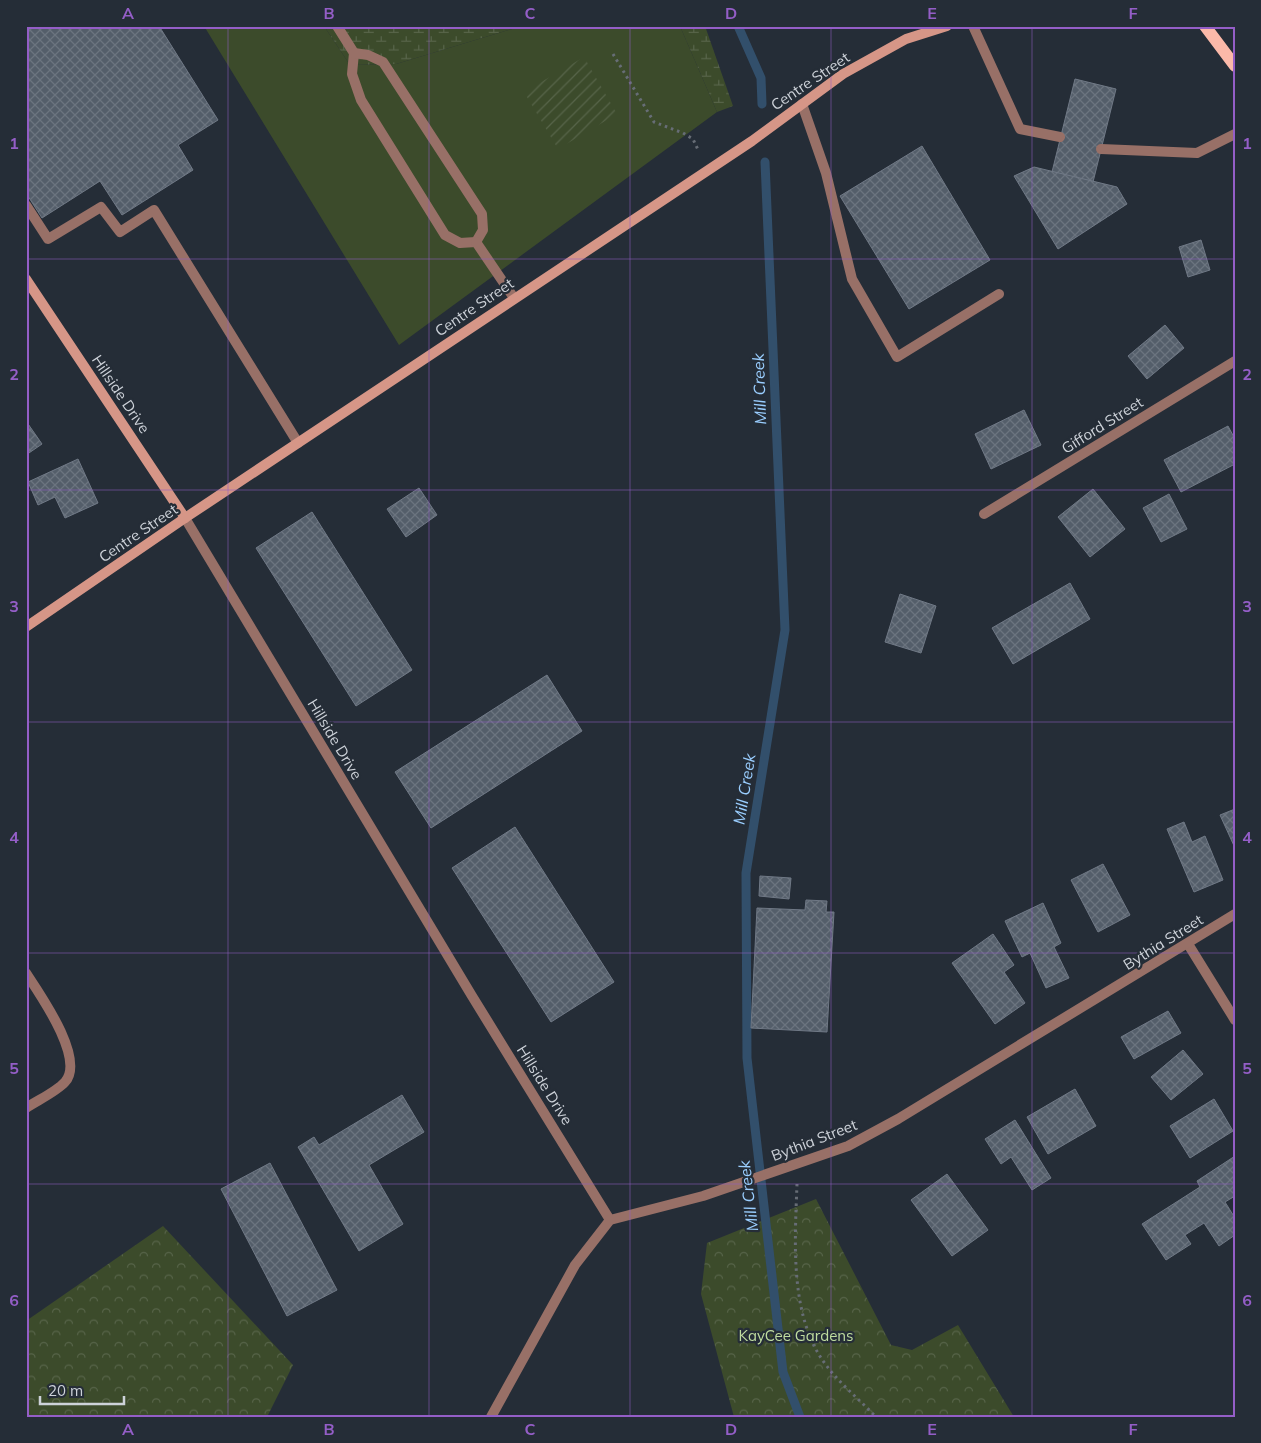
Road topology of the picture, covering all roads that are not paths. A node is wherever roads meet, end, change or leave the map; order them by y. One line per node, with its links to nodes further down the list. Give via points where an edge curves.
1 (336, 26): 5 (street)
2 (947, 26): 7 (street, Centre Street, via 906,39 843,74)
3 (973, 26): 9 (street, via 1020,129)
4 (1205, 26): 6 (main road)
5 (354, 53): 12 (street, via 352,74 361,100 445,235 460,243); 12 (street, via 383,62 482,214 483,230)
6 (1235, 66)
7 (802, 104): 14 (street, via 826,174 852,279 897,357); 15 (street, Centre Street, via 752,141)
8 (1235, 134): 10 (street, via 1197,154)
9 (1060, 137)
10 (1101, 149)
11 (26, 205): 17 (street, via 48,239 101,206 120,232 154,210)
12 (476, 242): 15 (street)
13 (26, 279): 19 (street, Hillside Drive)
14 (999, 294)
15 (514, 298): 17 (street, Centre Street)
16 (1235, 361): 18 (street, Gifford Street)
17 (298, 443): 19 (street, Centre Street)
18 (984, 514)
19 (185, 518): 20 (street, Centre Street); 26 (street, Hillside Drive)
20 (26, 627)
21 (1235, 914): 22 (street, Bythia Street)
22 (1188, 944): 24 (street); 26 (street, Bythia Street, via 848,1146 703,1196)
23 (26, 973): 25 (street, via 60,1026 71,1067 66,1081)
24 (1235, 1020)
25 (26, 1108)
26 (610, 1220): 27 (street, via 576,1265)
27 (491, 1417)

